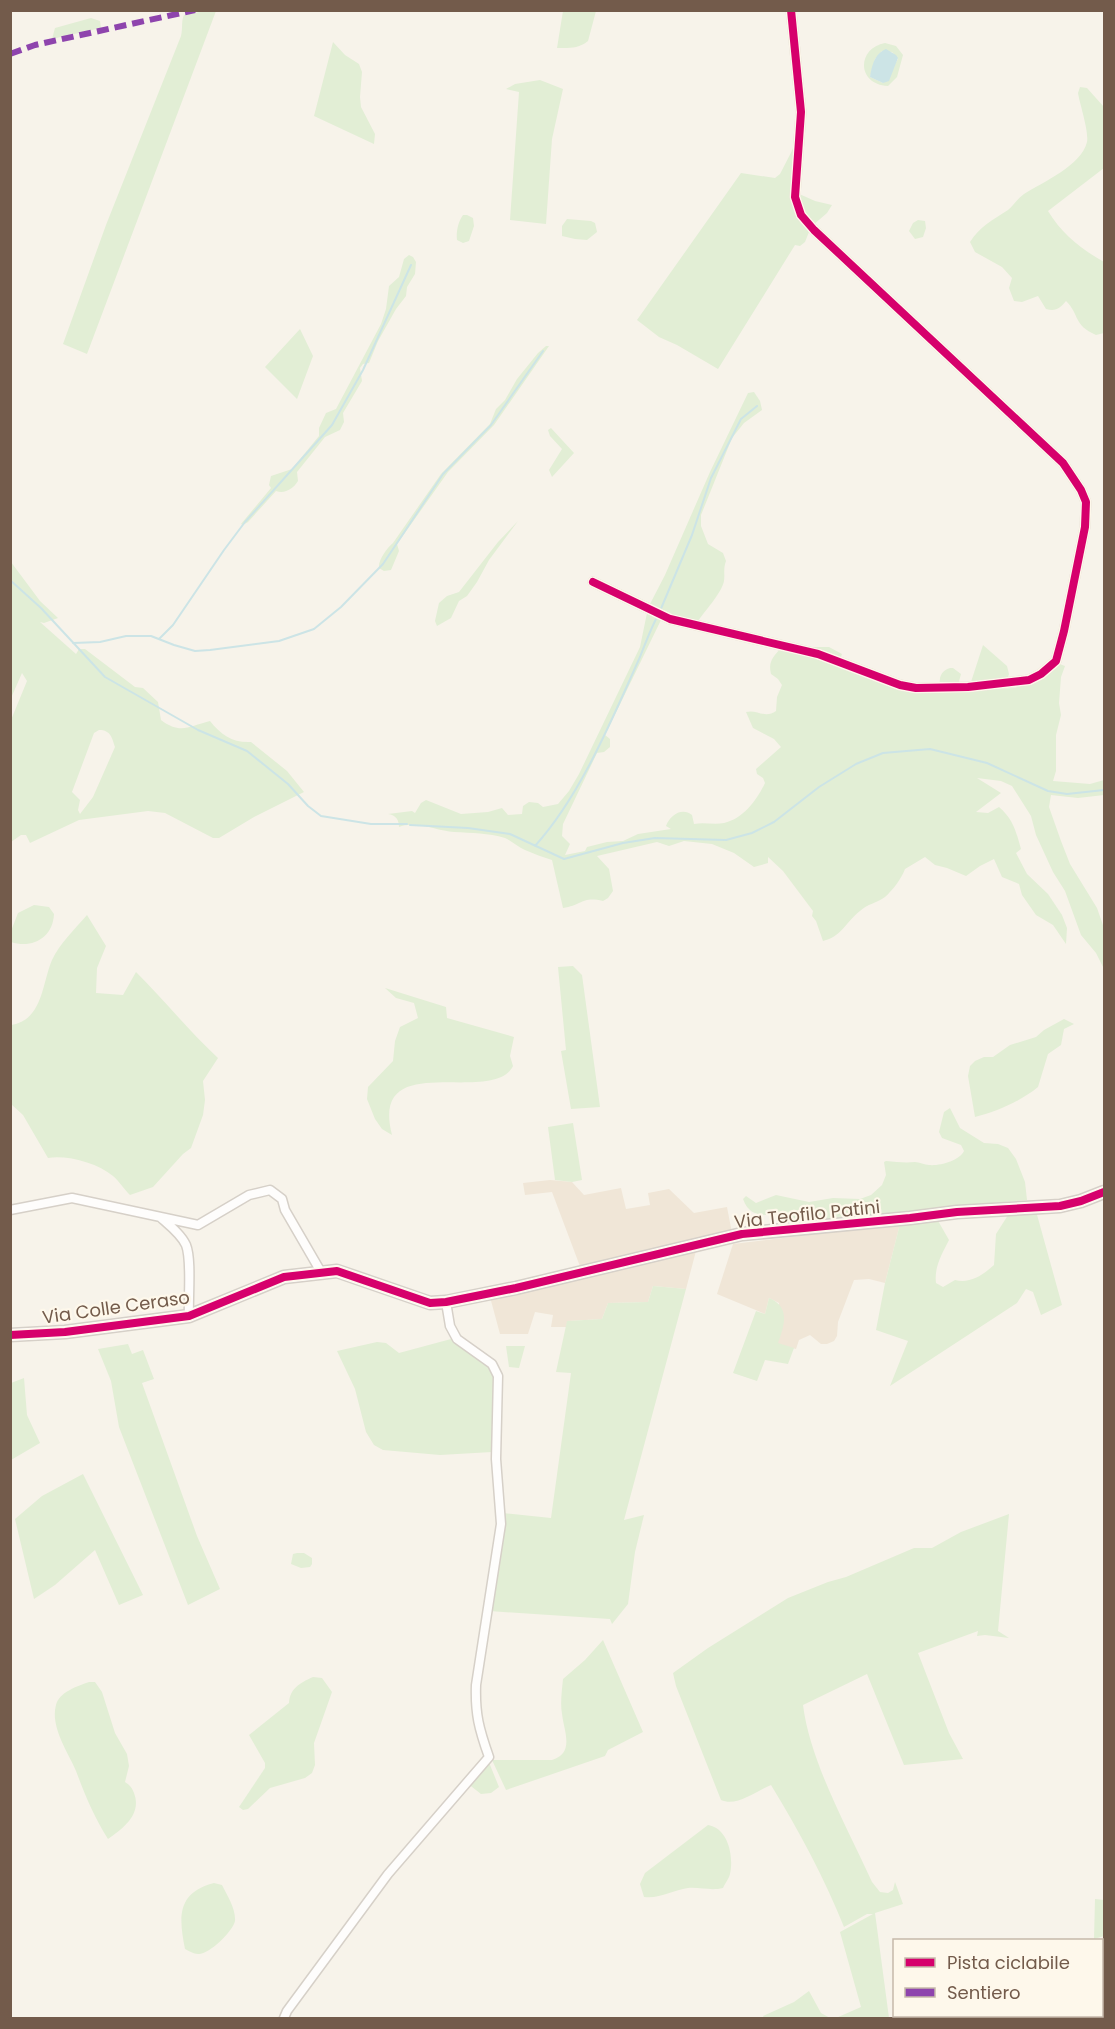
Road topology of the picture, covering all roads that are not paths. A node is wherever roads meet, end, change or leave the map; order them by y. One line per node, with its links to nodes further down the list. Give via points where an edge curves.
1 (791, 10): 2 (street, via 801,112 795,197 801,215 1063,463 1086,502 1085,527 1056,661 1029,680 916,688 818,654 670,619)
2 (593, 582)
3 (1104, 1192): 7 (street, Via Teofilo Patini, via 1060,1206 957,1212 742,1234)
4 (10, 1210): 5 (street, via 72,1198)
5 (159, 1217): 6 (street, via 198,1225 249,1195 270,1190 282,1199); 9 (street, via 186,1245)
6 (321, 1272): 8 (street, Via Colle Ceraso, via 337,1271); 9 (street, Via Colle Ceraso, via 284,1276)
7 (446, 1302): 8 (street, Via Teofilo Patini); 11 (street, via 450,1326 457,1339 492,1364 498,1376 496,1459 501,1524 476,1704 489,1757 388,1874)
8 (430, 1303)
9 (189, 1316): 10 (street, Via Colle Ceraso)
10 (10, 1335)
11 (284, 2019)

